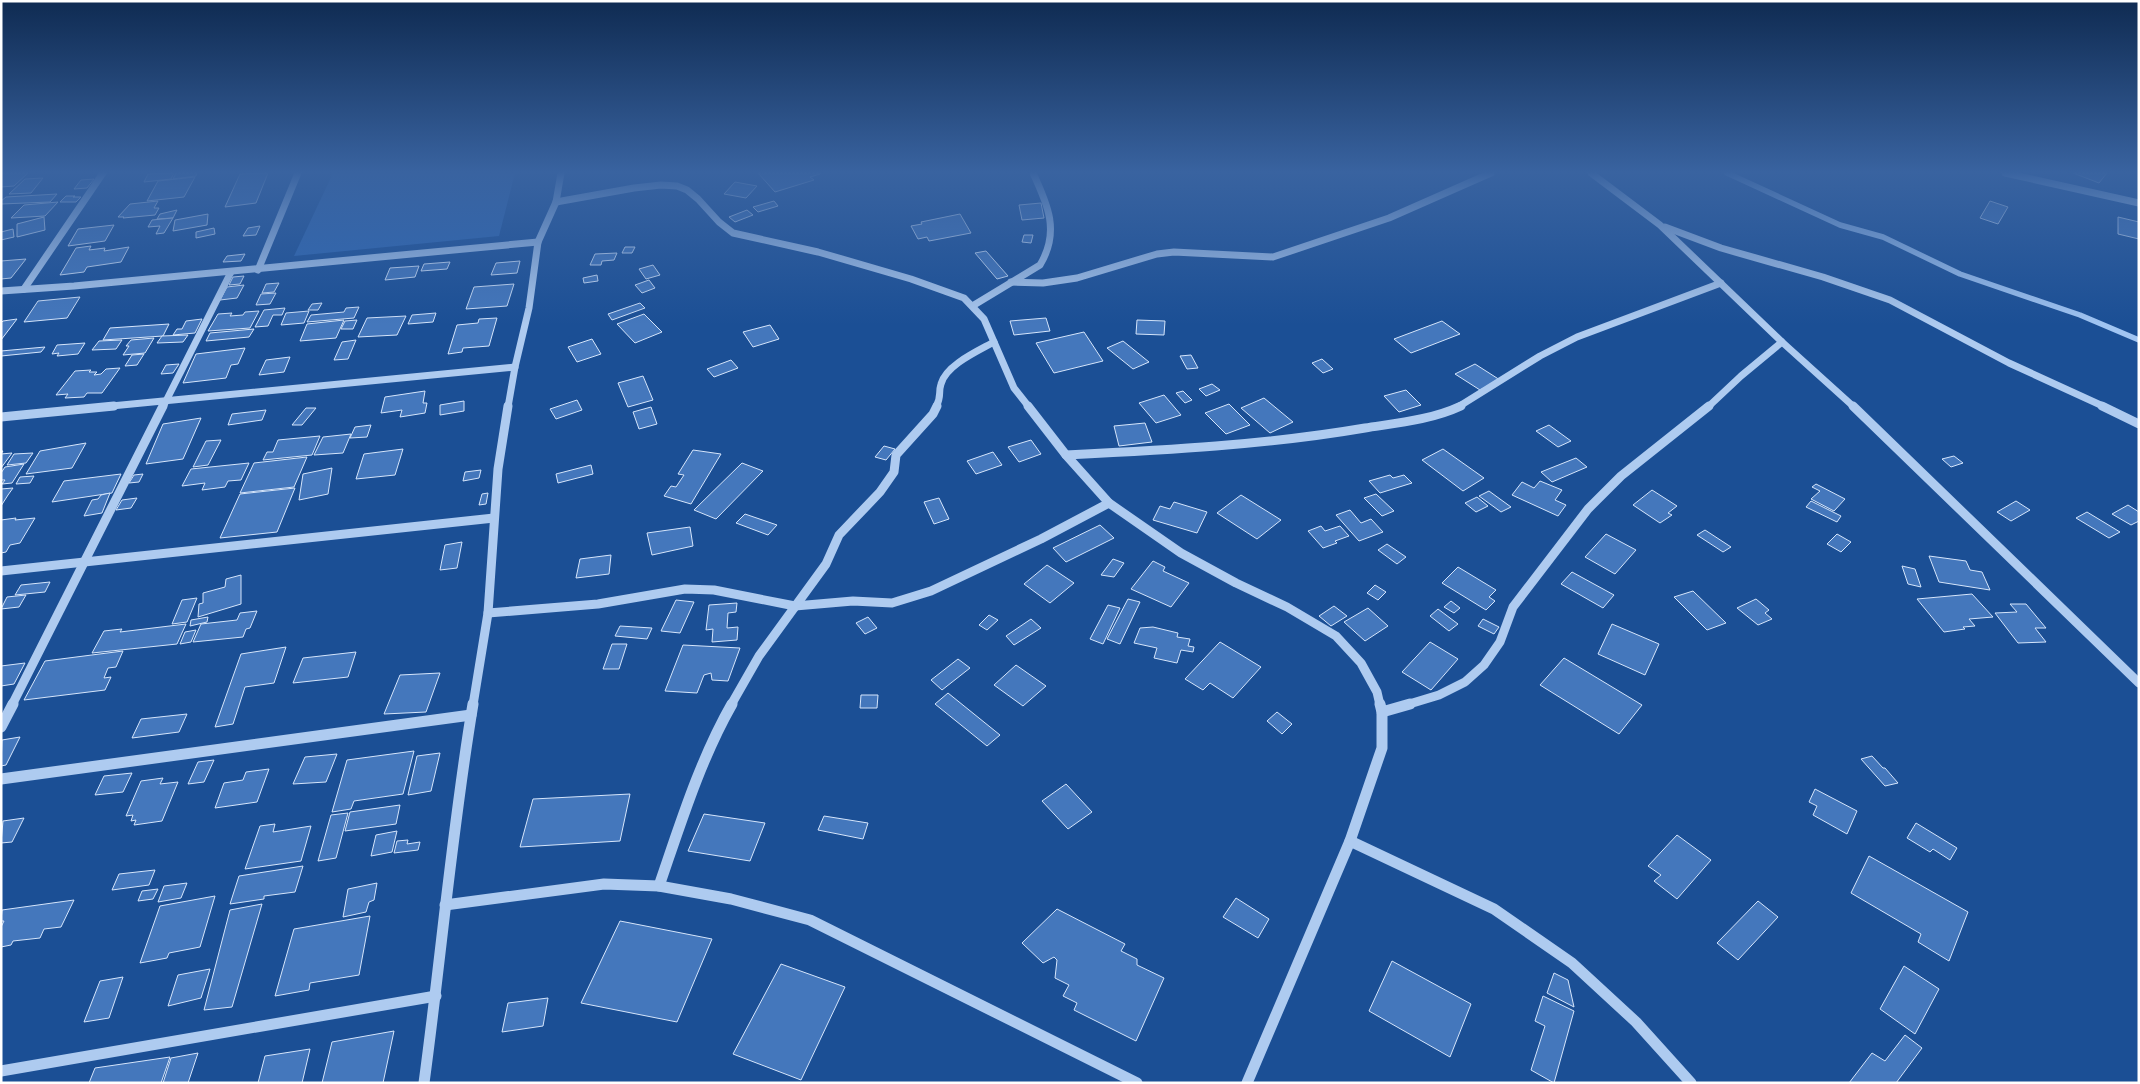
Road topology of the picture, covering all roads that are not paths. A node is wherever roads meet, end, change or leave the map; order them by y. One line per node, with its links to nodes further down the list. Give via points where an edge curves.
1 (69, 224): 13 (street)
2 (277, 224): 9 (street)
3 (546, 224): 8 (street)
4 (721, 224): 15 (street, via 733,233 818,252 911,279 964,298)
5 (1051, 224): 11 (street, via 1047,255 1040,265)
6 (1372, 224): 11 (street, via 1273,257 1174,252 1077,278 1043,283)
7 (1660, 225): 12 (street); 21 (street, via 1721,248 1890,300 2009,363)
8 (538, 242): 9 (street); 18 (street, via 529,308)
9 (258, 270): 10 (street)
10 (231, 272): 13 (street); 19 (street)
11 (1011, 282): 15 (street)
12 (1722, 283): 17 (street); 22 (street, via 1577,337 1540,356 1458,408 1426,418 1330,434 1214,447)
13 (24, 289): 14 (street)
14 (1, 291)
15 (974, 305): 16 (street)
16 (994, 342): 22 (street, via 1014,388); 27 (street, via 946,374 933,414 896,455 894,472 880,492 839,535 826,564)
17 (1782, 342): 29 (street, via 1835,388); 30 (street, via 1701,414 1621,476 1588,509 1513,607 1500,642 1484,665 1465,682 1439,695)
18 (515, 367): 19 (street); 24 (street, via 498,470)
19 (164, 401): 20 (street); 25 (street)
20 (1, 417)
21 (2139, 424)
22 (1066, 456): 23 (street)
23 (1109, 503): 27 (street, via 931,591 892,603 853,601); 30 (street, via 1181,553 1336,636 1361,663)
24 (494, 518): 25 (street); 28 (street)
25 (84, 562): 26 (street); 32 (street)
26 (1, 571)
27 (795, 606): 28 (street, via 714,590 685,589 598,604); 35 (street, via 759,656 722,721)
28 (488, 613): 31 (street)
29 (2139, 683)
30 (1382, 712): 34 (street, via 1382,748)
31 (471, 715): 33 (street); 36 (street)
32 (1, 727)
33 (1, 780)
34 (1350, 841): 41 (street); 42 (street, via 1494,909 1572,963 1636,1022)
35 (659, 886): 36 (street, via 604,884); 40 (street, via 731,899 810,920)
36 (445, 905): 37 (street)
37 (436, 996): 38 (street); 39 (street)
38 (1, 1071)
39 (424, 1083)
40 (1137, 1083)
41 (1247, 1083)
42 (1691, 1083)

